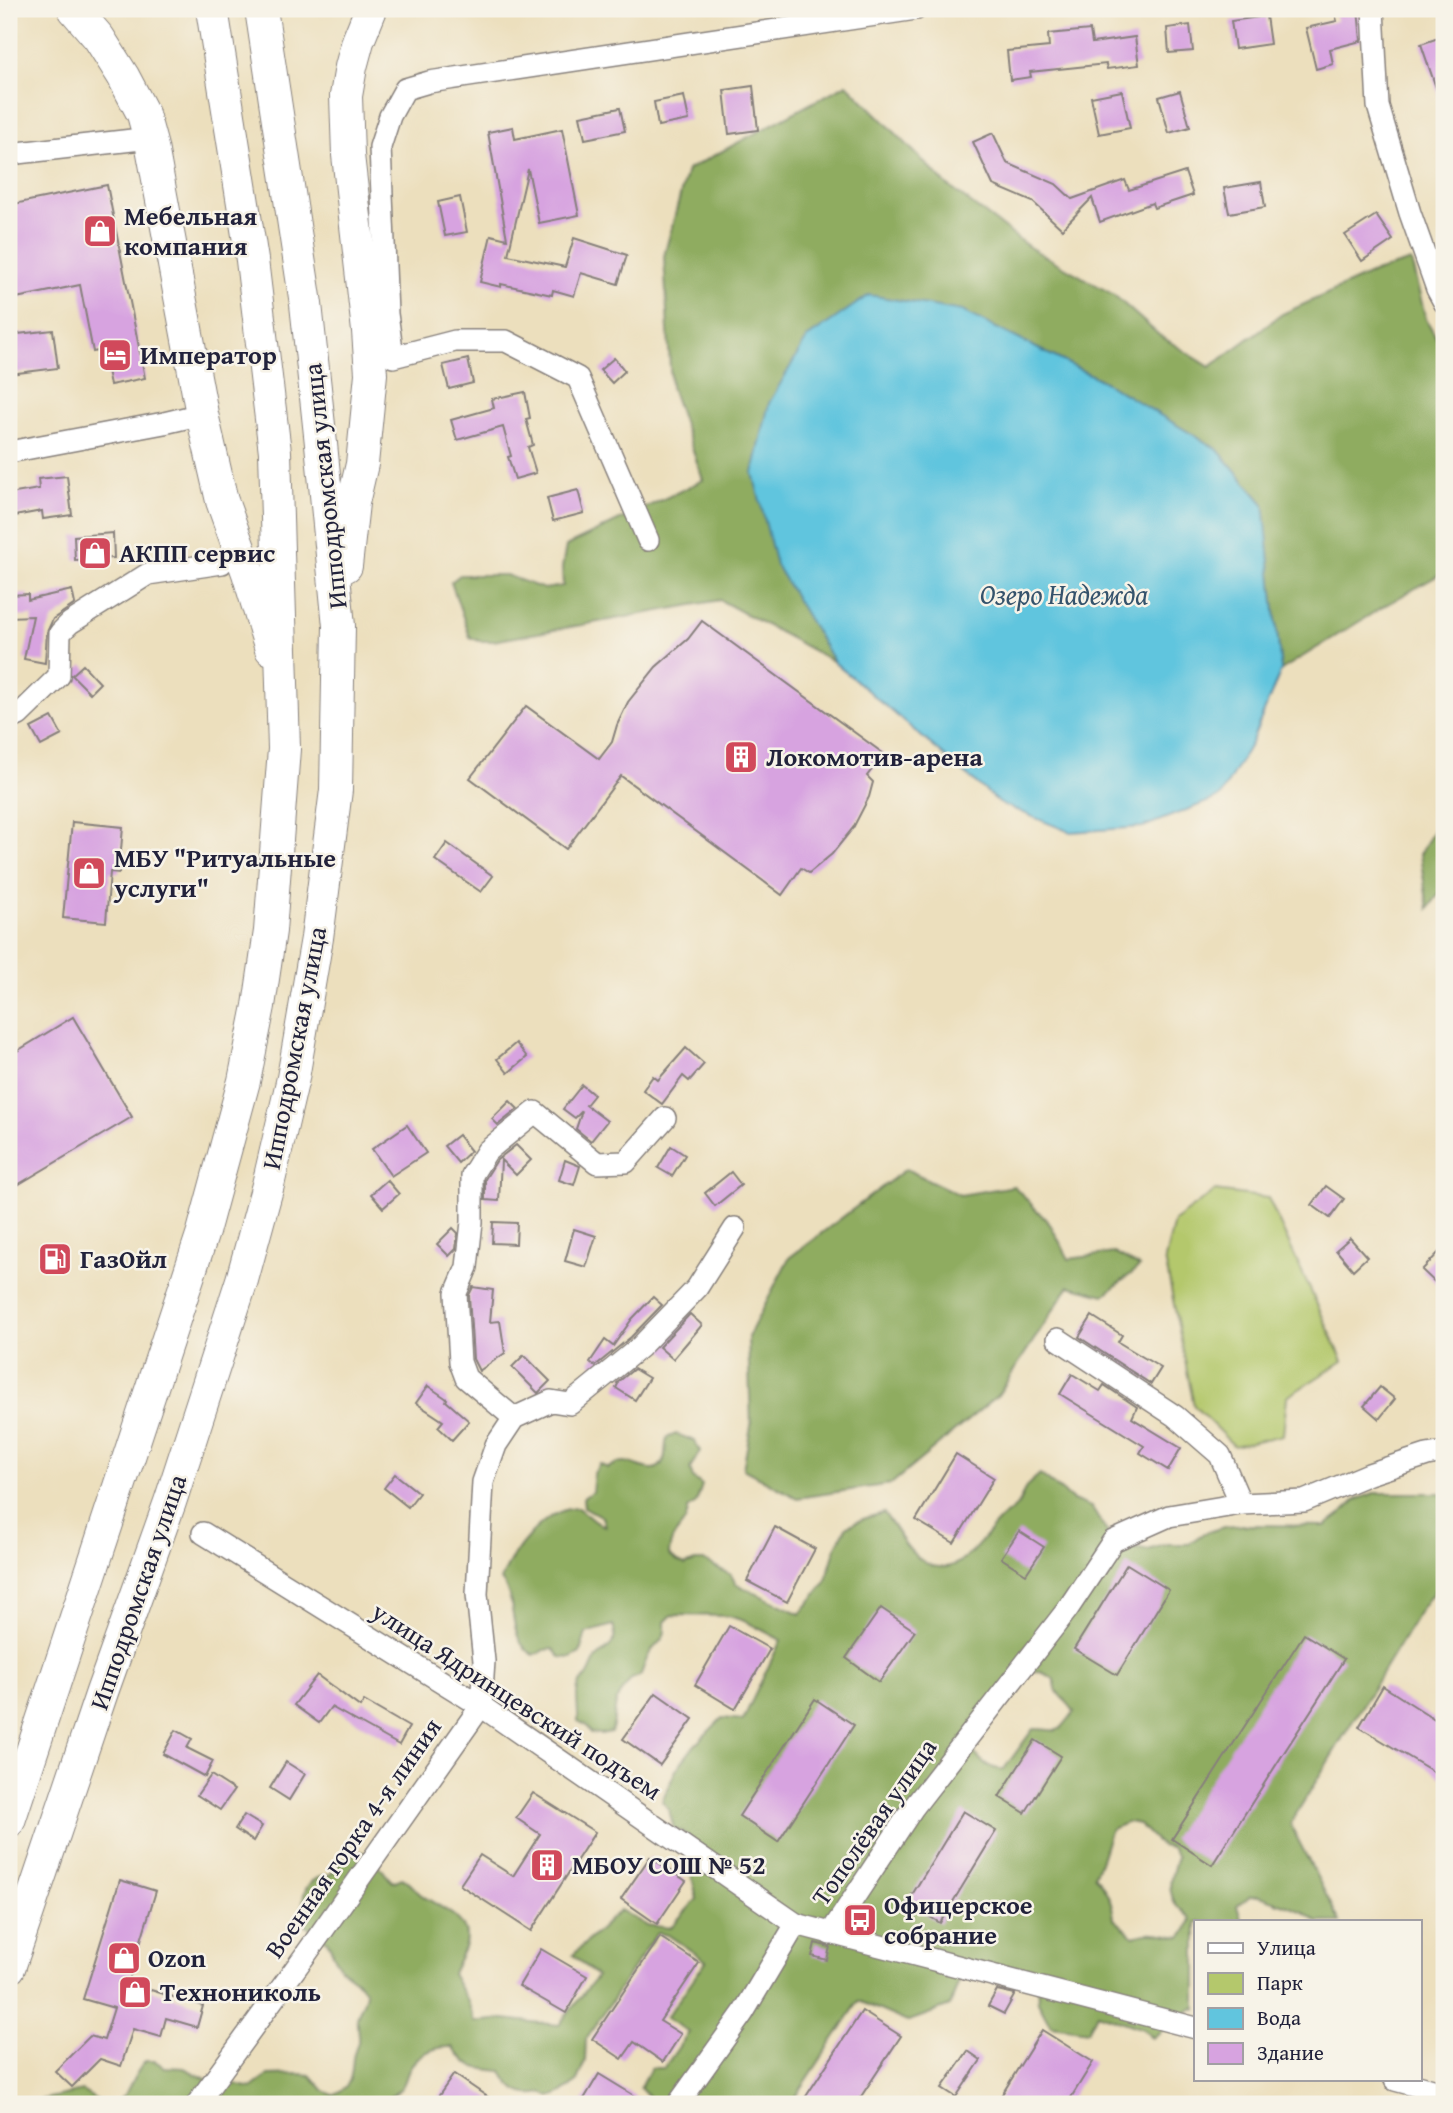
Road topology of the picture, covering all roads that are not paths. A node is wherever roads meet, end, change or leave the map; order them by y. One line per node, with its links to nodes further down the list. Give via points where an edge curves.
1 (74, 9): 7 (highway, via 123,76 143,114)
2 (212, 9): 17 (highway, Ипподромская улица, via 252,260 275,452)
3 (261, 9): 16 (highway, Ипподромская улица, via 306,303)
4 (371, 9): 16 (highway, via 354,54 346,96 371,374)
5 (916, 9): 14 (street, via 429,82 405,89 390,116 380,147 393,357 455,341 506,341 578,378)
6 (1373, 9): 9 (street, via 1378,106)
7 (149, 138): 8 (street); 12 (highway)
8 (9, 154)
9 (1416, 230): 10 (street); 11 (street)
10 (1444, 258)
11 (1444, 302)
12 (202, 414): 13 (street); 17 (highway, via 222,501 265,627)
13 (9, 452)
14 (648, 540)
15 (222, 563): 18 (street, via 148,574 70,623 60,633 60,676)
16 (338, 626): 30 (highway, Ипподромская улица, via 336,790 293,1078 268,1185 230,1324)
17 (284, 700): 27 (highway, Ипподромская улица, via 285,749 270,931 244,1081 203,1232)
18 (9, 719)
19 (665, 1118): 22 (street, via 626,1162 597,1163 535,1112 487,1151 472,1175 467,1266 456,1293 460,1363 466,1378)
20 (735, 1228): 22 (street, via 697,1288 640,1347 570,1404 551,1401)
21 (1058, 1339): 24 (street, via 1175,1416 1220,1455)
22 (514, 1418): 26 (street, via 496,1445 483,1482 477,1594 484,1661)
23 (1436, 1453): 24 (street, via 1304,1501)
24 (1241, 1504): 29 (street, Тополёвая улица, via 1169,1516 1113,1541 1067,1610 913,1808)
25 (203, 1533): 26 (street, улица Ядринцевский подъем)
26 (481, 1706): 28 (street, улица Ядринцевский подъем); 34 (street, Военная горка 4-я линия)
27 (9, 1821)
28 (796, 1924): 29 (street, Тополёвая улица); 35 (street, Тополёвая улица, via 743,2013)
29 (830, 1934): 31 (street)
30 (9, 1968)
31 (1194, 2027)
32 (1403, 2082): 33 (street)
33 (1444, 2093)
34 (197, 2104)
35 (678, 2104)

